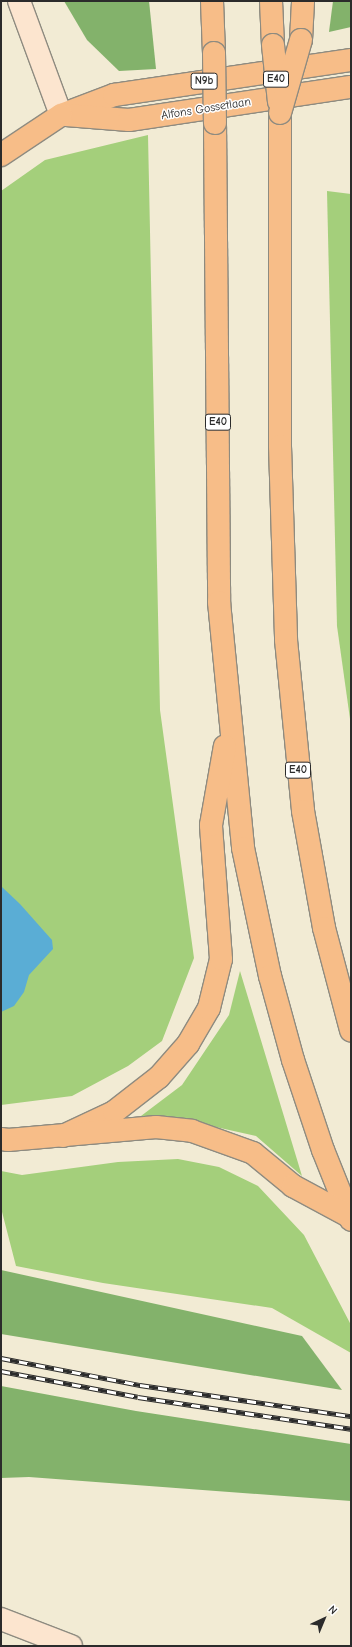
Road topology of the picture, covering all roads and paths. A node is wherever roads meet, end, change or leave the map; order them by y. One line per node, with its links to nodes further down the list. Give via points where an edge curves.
1 (19, 1): 8 (street)
2 (212, 1): 10 (main road, E40, bridge, via 219,602)
3 (271, 1): 7 (main road, E40, bridge)
4 (303, 1): 7 (main road, bridge, via 301,40)
5 (351, 60): 8 (main road, N9b, via 114,95)
6 (351, 87): 8 (main road, Alfons Gossetlaan / N9b, via 129,120)
7 (280, 113): 11 (main road, E40, via 280,446 286,640 303,811 324,928)
8 (61, 115): 9 (main road)
9 (1, 155)
10 (229, 722): 12 (main road, via 211,826 221,959 209,1008 188,1044 159,1077 114,1112); 14 (main road, E40, via 243,848 270,976 293,1060 323,1150)
11 (351, 1030)
12 (63, 1136): 13 (main road); 14 (main road, via 156,1128 192,1131 253,1153 293,1186)
13 (1, 1138)
14 (350, 1218)
15 (1, 1619): 16 (street)
16 (70, 1646)

